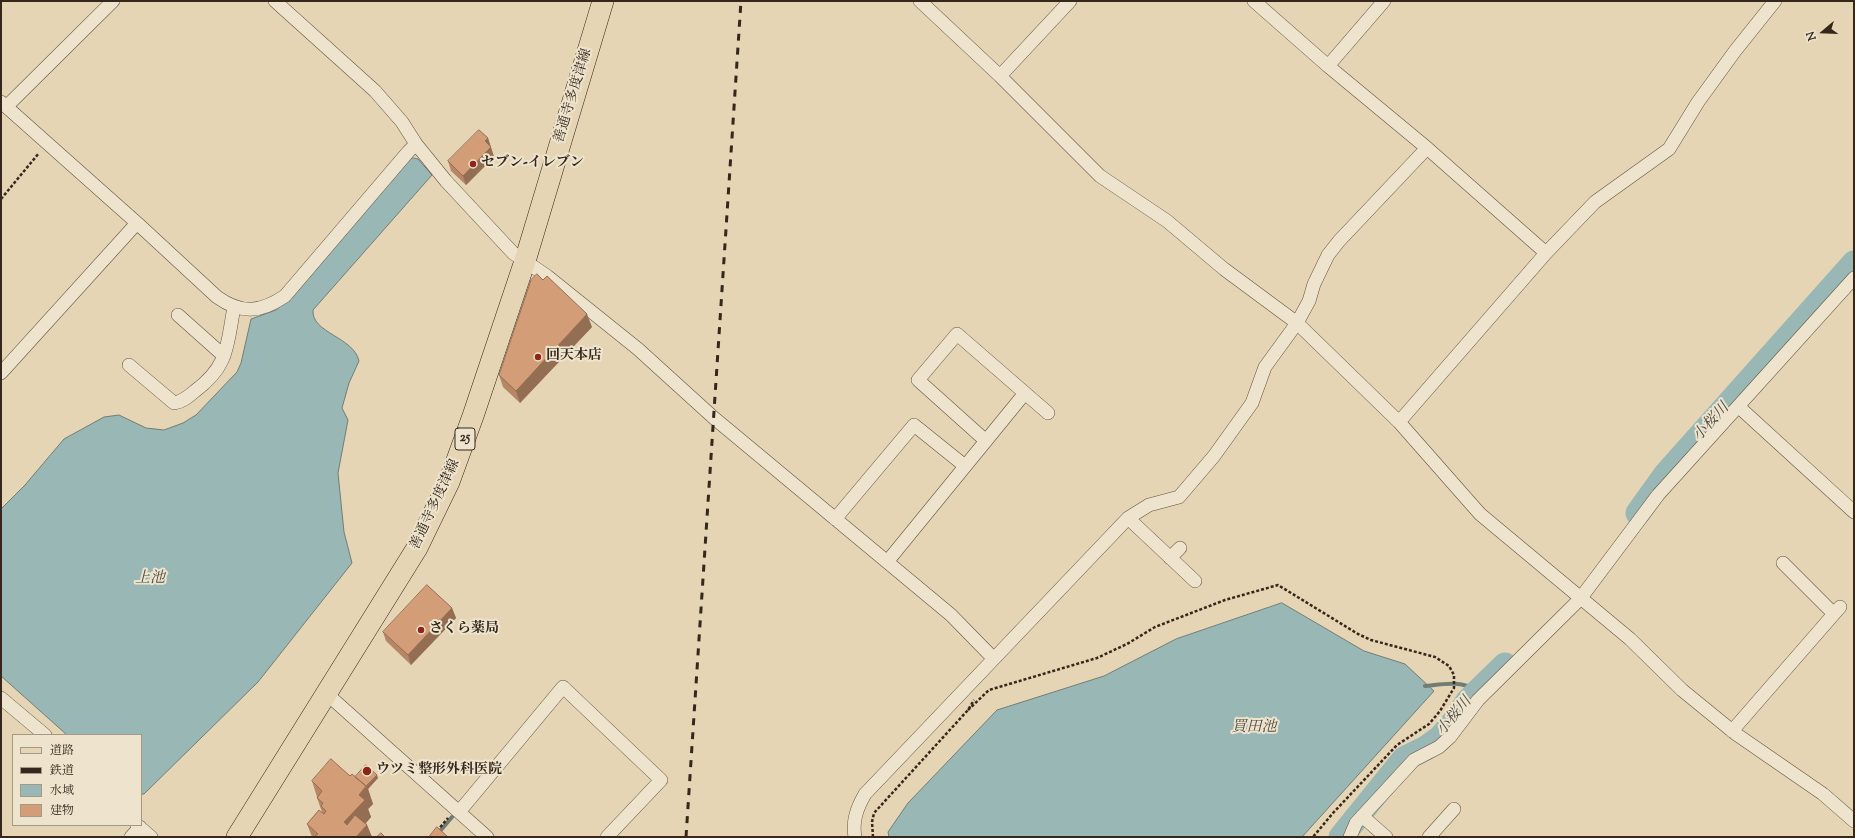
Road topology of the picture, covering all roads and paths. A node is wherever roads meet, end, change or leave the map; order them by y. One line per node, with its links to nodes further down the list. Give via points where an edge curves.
1 (113, 1): 11 (street)
2 (275, 1): 13 (street, via 375,91 402,122)
3 (602, 1): 18 (main road, 善通寺多度津線 / 25)
4 (920, 1): 10 (street)
5 (1070, 1): 10 (street)
6 (1254, 1): 9 (street)
7 (1384, 1): 9 (street)
8 (1775, 1): 17 (street, via 1698,102 1669,149 1595,202)
9 (1328, 66): 14 (street)
10 (1000, 76): 22 (street, via 1100,176 1167,221 1224,269)
11 (4, 104): 12 (street)
12 (48, 142): 15 (path); 16 (street)
13 (416, 144): 18 (street, via 446,181 513,253); 20 (street, via 285,296 261,308 247,310)
14 (1427, 148): 17 (street); 22 (street, via 1328,255)
15 (1, 199)
16 (137, 223): 20 (street, via 217,297); 25 (street)
17 (1546, 253): 29 (street)
18 (525, 261): 33 (street, via 638,350 714,418); 42 (main road, 善通寺多度津線 / 25, via 449,482 417,548)
19 (1854, 278): 27 (street)
20 (234, 307): 23 (street)
21 (178, 315): 23 (street)
22 (1297, 324): 29 (street); 34 (street, via 1265,366 1252,403 1214,456 1179,497 1149,506)
23 (224, 356): 24 (street, via 221,365 203,386 181,402 174,403)
24 (129, 365)
25 (1, 373)
26 (1025, 393): 28 (street); 30 (street); 30 (street, via 957,334 918,380)
27 (1739, 407): 32 (street); 40 (street, via 1658,495)
28 (1048, 413)
29 (1399, 422): 40 (street, via 1480,514)
30 (986, 441): 31 (street)
31 (965, 466): 33 (street, via 914,425); 37 (street)
32 (1854, 512)
33 (835, 518): 37 (street)
34 (1128, 518): 36 (street); 41 (street)
35 (1180, 548): 36 (street)
36 (1170, 558): 39 (street)
37 (887, 562): 41 (street, via 951,615)
38 (1783, 563): 46 (street, via 1837,610)
39 (1195, 581)
40 (1580, 599): 46 (street, via 1630,639 1682,690); 50 (street, via 1478,700 1450,737 1439,747 1414,760)
41 (993, 658): 59 (street, via 865,794 854,817)
42 (326, 694): 49 (street); 56 (main road, 善通寺多度津線 / 25)
43 (978, 695): 45 (path)
44 (3, 704): 47 (street)
45 (968, 710): 60 (path, via 874,813); 61 (path, via 989,690 1097,658 1155,627 1225,600 1278,585 1364,637 1435,657 1449,666 1454,678 1454,688 1429,724 1397,745 1333,812)
46 (1732, 731): 51 (street, via 1823,794)
47 (44, 734)
48 (1454, 809): 64 (street)
49 (457, 810): 53 (path); 57 (street); 58 (street, via 563,687 661,780)
50 (1362, 816): 62 (street); 63 (street)
51 (1854, 821)
52 (138, 826): 54 (street); 55 (street)
53 (436, 831)
54 (131, 837)
55 (150, 837)
56 (237, 837)
57 (487, 837)
58 (607, 837)
59 (855, 837)
60 (874, 837)
61 (1313, 837)
62 (1350, 837)
63 (1386, 837)
64 (1429, 837)

